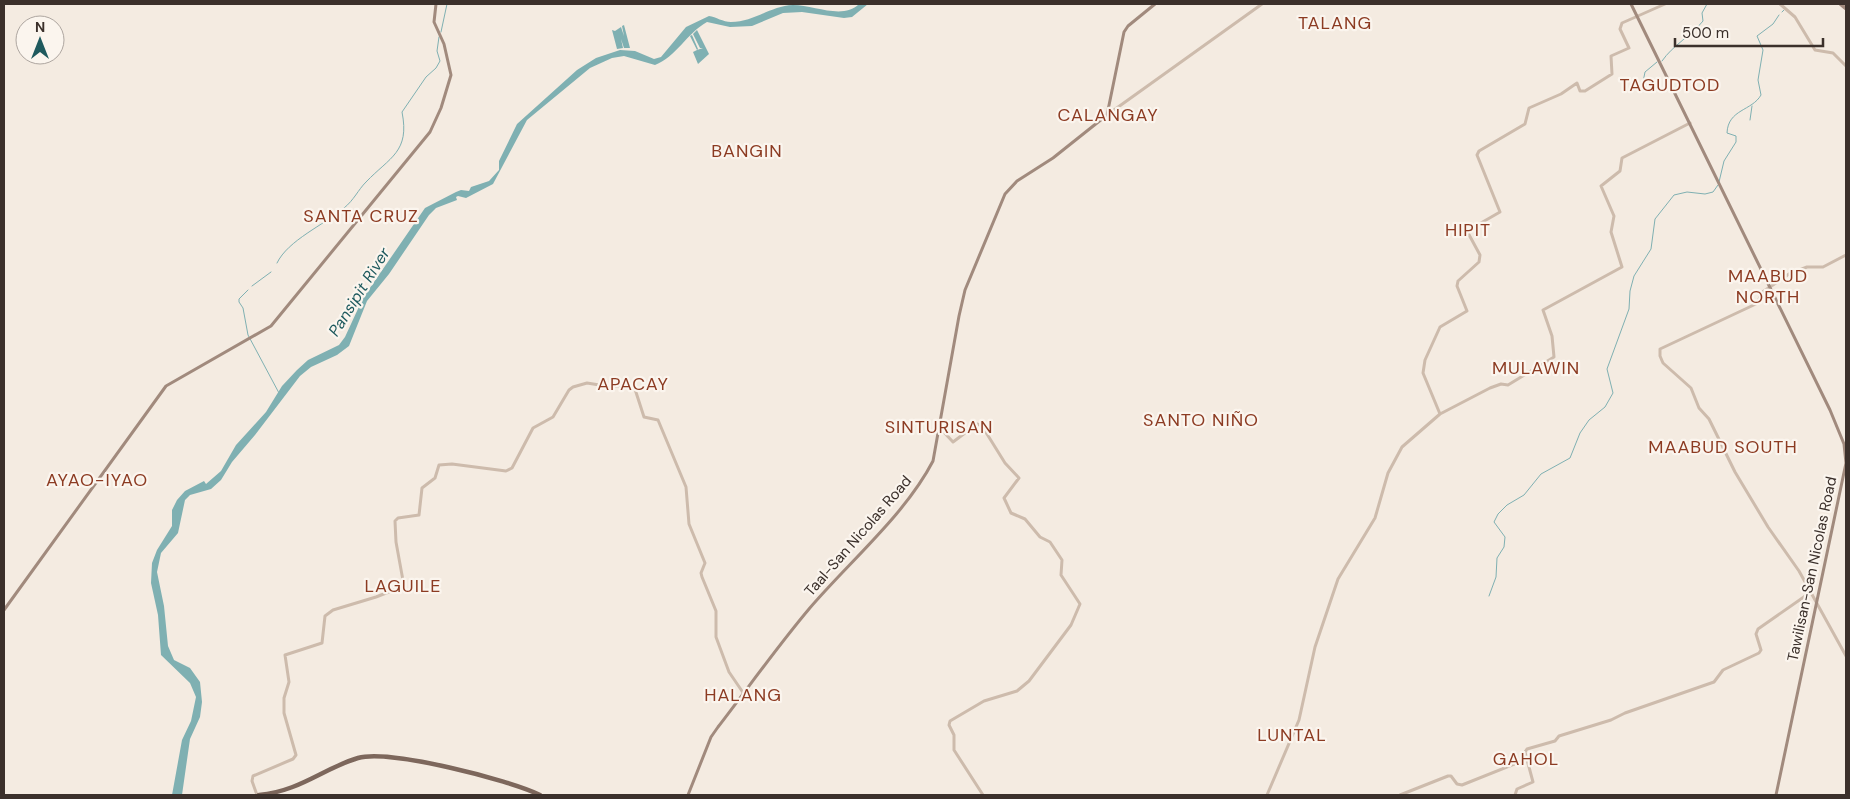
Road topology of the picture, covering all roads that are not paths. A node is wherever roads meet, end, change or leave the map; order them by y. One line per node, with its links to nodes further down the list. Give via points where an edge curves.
1 (436, 4): 19 (main road, via 434,22 444,44 451,75 430,132 279,318 253,338 166,386)
2 (1154, 4): 11 (main road, via 1124,32)
3 (1262, 4): 11 (street)
4 (1631, 4): 9 (main road, Tawilisan-San Nicolas Road)
5 (1665, 4): 9 (street)
6 (1780, 4): 10 (street, via 1794,16 1816,50 1832,53)
7 (1840, 4): 8 (main road)
8 (1846, 6)
9 (1637, 16): 12 (main road, Tawilisan-San Nicolas Road); 15 (street, via 1622,24 1620,29 1629,48 1611,56 1612,74 1580,92 1577,83 1529,108 1525,124 1482,148 1477,155 1500,212 1467,231 1480,254 1479,262 1457,286 1467,311 1440,327 1425,360 1423,372)
10 (1846, 66)
11 (1107, 115): 16 (main road, Taal-San Nicolas Road, via 1053,158 1017,181 1005,194 965,290)
12 (1690, 123): 14 (main road, Tawilisan-San Nicolas Road); 15 (street, via 1622,158 1620,171 1601,186 1614,216 1611,232 1622,267 1543,310 1552,336 1554,357 1508,385 1490,388)
13 (1846, 255): 14 (street, via 1823,267 1807,267 1789,274)
14 (1769, 286): 17 (street, via 1761,293 1758,303 1660,349 1660,356 1663,363 1691,388 1699,408 1719,437 1734,472); 18 (main road, Tawilisan-San Nicolas Road, via 1830,410 1846,450)
15 (1440, 414): 27 (street, via 1402,447 1388,473 1375,518 1338,579 1315,647 1299,720)
16 (939, 427): 21 (main road, Taal-San Nicolas Road, via 933,461 912,495 810,608); 26 (street, via 953,442 977,424 982,426 1019,478 1004,498 1011,513 1024,519 1040,537 1050,542 1062,560 1061,575 1080,604 1071,625 1029,682 1017,691 984,702 950,721 954,750)
17 (1812, 592): 18 (street); 22 (street, via 1758,629 1759,653 1723,670 1714,682 1527,749)
18 (1817, 602): 20 (street); 30 (main road, Tawilisan-San Nicolas Road)
19 (4, 610)
20 (1846, 656)
21 (744, 694): 23 (street, via 730,672 716,637 716,611 702,577 705,563 691,528 685,483 658,420 644,417 633,383 612,387 583,384 571,388 556,414 534,428 512,468 506,471 447,463 438,465 435,478 422,488 419,515 398,518 395,522 404,586 333,610 325,616 322,643 285,655 288,682 284,713 296,755 253,776); 25 (main road, Taal-San Nicolas Road, via 711,737)
22 (1527, 759): 28 (street, via 1462,785 1448,776); 29 (street, via 1533,782 1517,789)
23 (258, 795): 24 (main road, via 294,788 350,761 375,755 398,757 498,780)
24 (540, 795)
25 (688, 795)
26 (982, 795)
27 (1267, 795)
28 (1400, 795)
29 (1515, 795)
30 (1776, 795)

